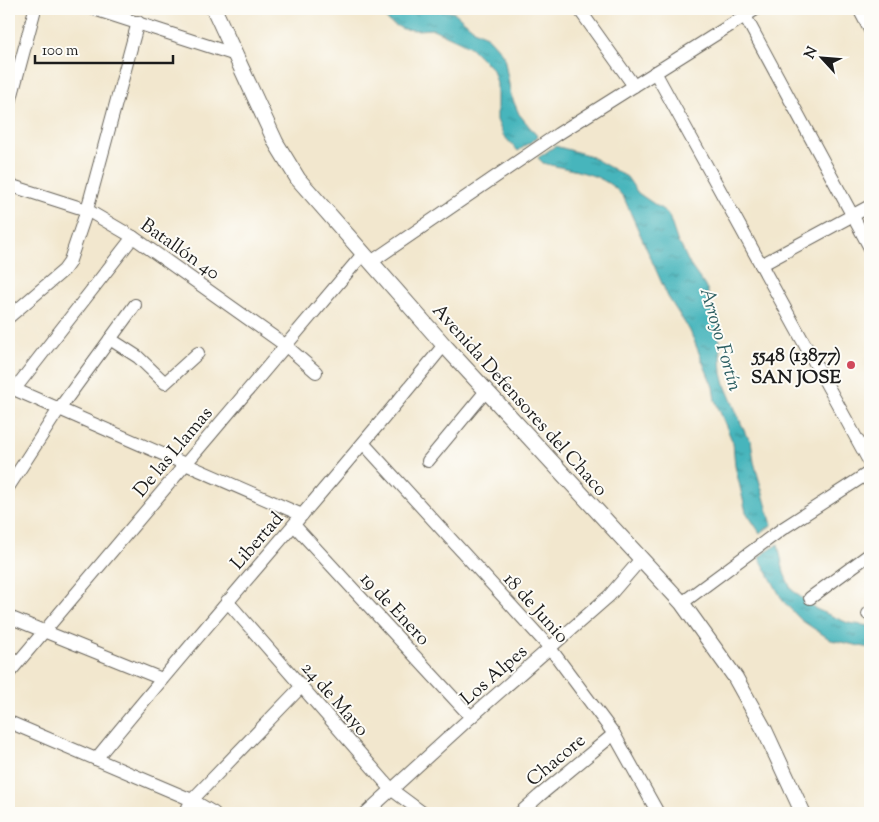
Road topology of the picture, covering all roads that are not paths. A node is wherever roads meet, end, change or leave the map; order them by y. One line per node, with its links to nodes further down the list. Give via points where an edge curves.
1 (35, 9): 12 (street)
2 (94, 9): 7 (street)
3 (214, 9): 9 (main road, Avenida Defensores del Chaco)
4 (578, 9): 11 (street)
5 (859, 9): 8 (street)
6 (751, 12): 10 (street, De las Llamas); 16 (street)
7 (138, 22): 9 (street); 15 (street)
8 (870, 30)
9 (236, 55): 19 (main road, Avenida Defensores del Chaco, via 276,143 298,179)
10 (655, 72): 11 (street, De las Llamas); 20 (street)
11 (634, 86): 19 (street, De las Llamas)
12 (9, 106)
13 (9, 186): 15 (street, Batallón 40)
14 (870, 206): 16 (street)
15 (87, 210): 17 (street, Batallón 40); 22 (street, via 64,270)
16 (852, 215): 18 (street); 20 (street)
17 (133, 237): 24 (street, Batallón 40); 28 (street)
18 (870, 248)
19 (367, 258): 24 (street, De las Llamas); 25 (main road, Avenida Defensores del Chaco)
20 (761, 266): 33 (street)
21 (135, 305): 23 (street)
22 (9, 317)
23 (110, 339): 26 (street, via 138,357 165,383); 30 (street)
24 (285, 345): 27 (street, Batallón 40); 34 (street, De las Llamas)
25 (444, 345): 29 (main road, Avenida Defensores del Chaco); 31 (street, Libertad)
26 (198, 353)
27 (316, 372)
28 (12, 388): 30 (street, 19 de Enero)
29 (486, 391): 32 (street); 39 (main road, Avenida Defensores del Chaco)
30 (59, 409): 34 (street, 19 de Enero); 36 (street)
31 (364, 444): 37 (street, Libertad); 45 (street, 18 de Junio)
32 (428, 461)
33 (870, 463)
34 (185, 464): 37 (street, 19 de Enero); 44 (street, De las Llamas)
35 (870, 472): 42 (street, via 782,529)
36 (9, 486)
37 (298, 520): 41 (street, Libertad); 49 (street, 19 de Enero)
38 (870, 554): 40 (street)
39 (641, 559): 42 (main road, Avenida Defensores del Chaco); 45 (street, Los Alpes, via 610,596)
40 (810, 598)
41 (227, 601): 47 (street, Libertad); 48 (street, 24 de Mayo)
42 (682, 604): 61 (main road, Avenida Defensores del Chaco, via 735,677 765,731)
43 (9, 617): 44 (street)
44 (42, 632): 46 (street, De las Llamas); 47 (street)
45 (550, 648): 49 (street, Los Alpes); 51 (street, 18 de Junio)
46 (9, 673)
47 (162, 679): 52 (street, Libertad)
48 (301, 687): 53 (street, 24 de Mayo); 54 (street)
49 (471, 717): 53 (street, Los Alpes)
50 (9, 722): 52 (street)
51 (614, 734): 59 (street, Chacore); 60 (street, 18 de Junio)
52 (96, 759): 54 (street)
53 (392, 790): 57 (street, Los Alpes); 58 (street, 24 de Mayo)
54 (192, 800): 55 (street); 56 (street)
55 (184, 813)
56 (214, 813)
57 (366, 813)
58 (423, 813)
59 (520, 813)
60 (658, 813)
61 (802, 813)

